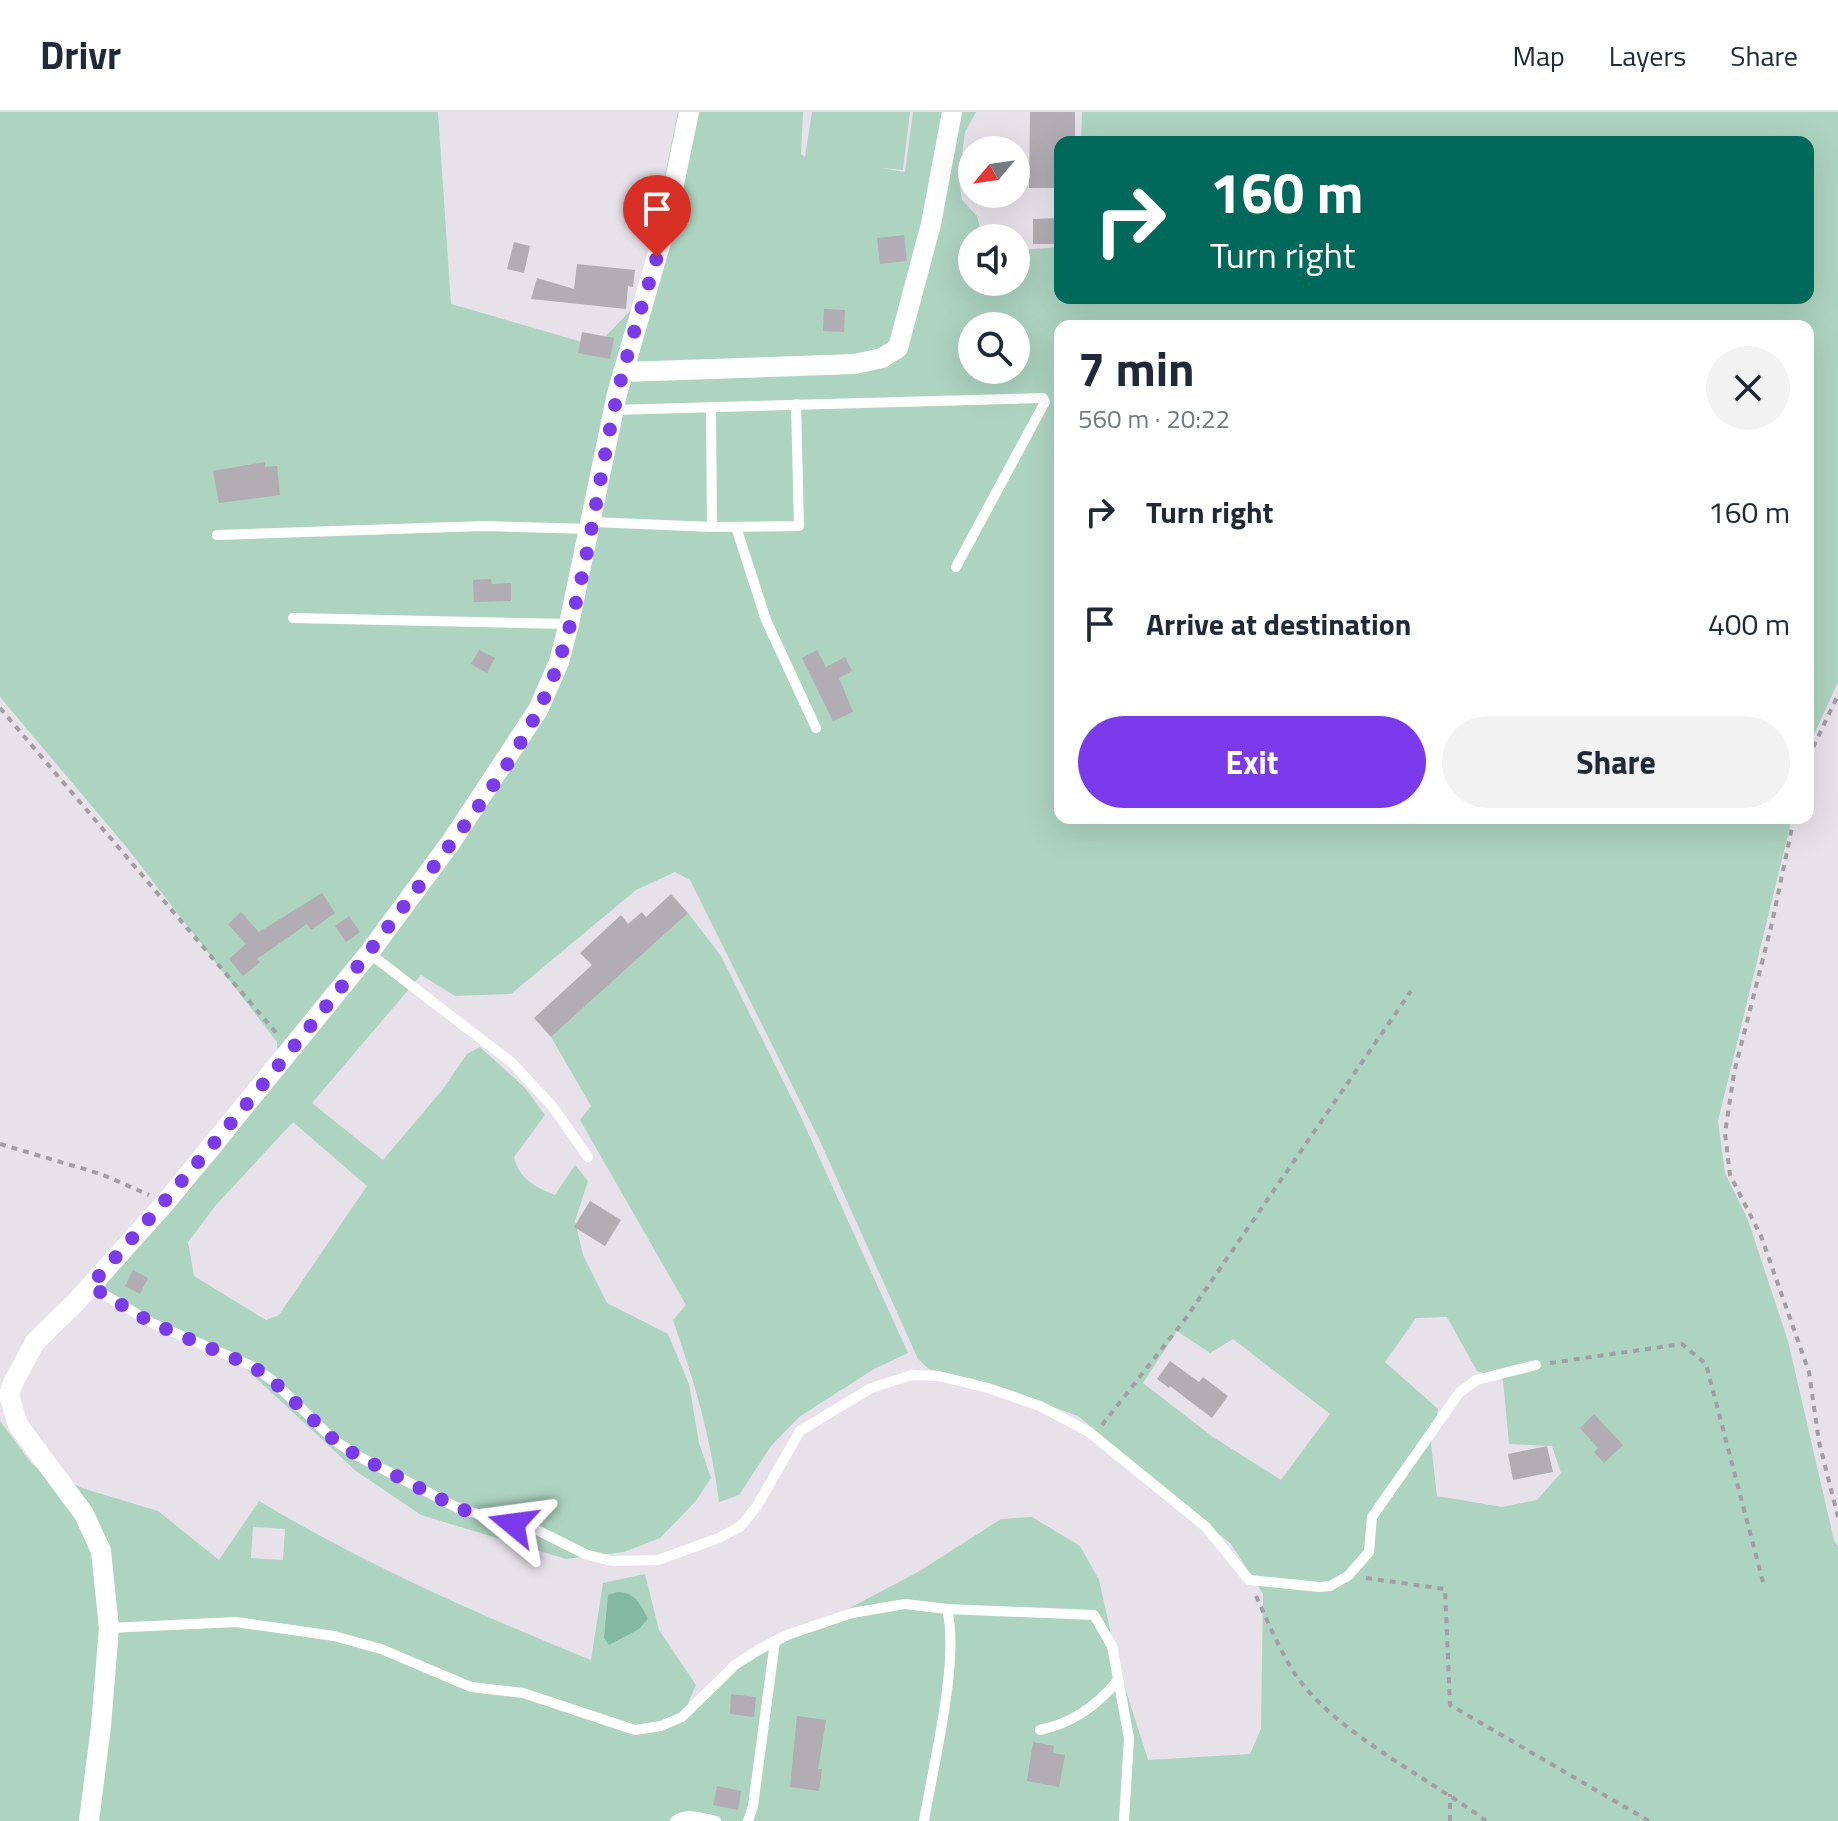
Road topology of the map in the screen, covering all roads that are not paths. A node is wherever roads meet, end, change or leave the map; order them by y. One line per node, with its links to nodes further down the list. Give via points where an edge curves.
1 (689, 112): 3 (street, via 665,228)
2 (952, 112): 3 (street, via 931,224 898,348 855,364)
3 (623, 372): 6 (street)
4 (796, 404): 5 (lane); 9 (lane, via 799,526); 11 (lane, via 1043,398)
5 (711, 407): 6 (lane); 8 (lane)
6 (614, 410): 7 (street)
7 (592, 525): 8 (lane); 10 (lane); 13 (street)
8 (712, 527): 9 (lane)
9 (736, 527): 14 (lane, via 766,620)
10 (217, 535)
11 (956, 567)
12 (293, 618): 13 (lane)
13 (569, 624): 15 (street, via 538,710 506,763)
14 (816, 728)
15 (369, 953): 16 (lane, via 511,1062 552,1106); 17 (street, via 166,1202)
16 (588, 1157)
17 (90, 1286): 18 (lane, via 152,1323 252,1366 334,1440 460,1509 539,1531 585,1554 635,1563 658,1560 741,1526 800,1431 896,1378 938,1376 1040,1406 1089,1432 1206,1527 1249,1580 1330,1586 1348,1576 1369,1552 1372,1517 1459,1393 1476,1380); 19 (street, via 35,1342)
18 (1536, 1365)
19 (5, 1394): 21 (street, via 18,1425 84,1514 101,1551)
20 (947, 1609): 22 (lane, via 905,1604 852,1613); 23 (lane, via 1094,1615 1112,1646); 29 (lane, via 951,1653)
21 (109, 1628): 22 (lane, via 236,1622 334,1636 381,1649 471,1687 523,1693 635,1730 682,1717 735,1665); 25 (street)
22 (775, 1641): 28 (lane)
23 (1117, 1681): 24 (lane, via 1080,1715); 30 (lane, via 1131,1758)
24 (1040, 1730)
25 (89, 1821)
26 (675, 1821): 27 (lane)
27 (716, 1821)
28 (748, 1821)
29 (924, 1821)
30 (1124, 1821)

